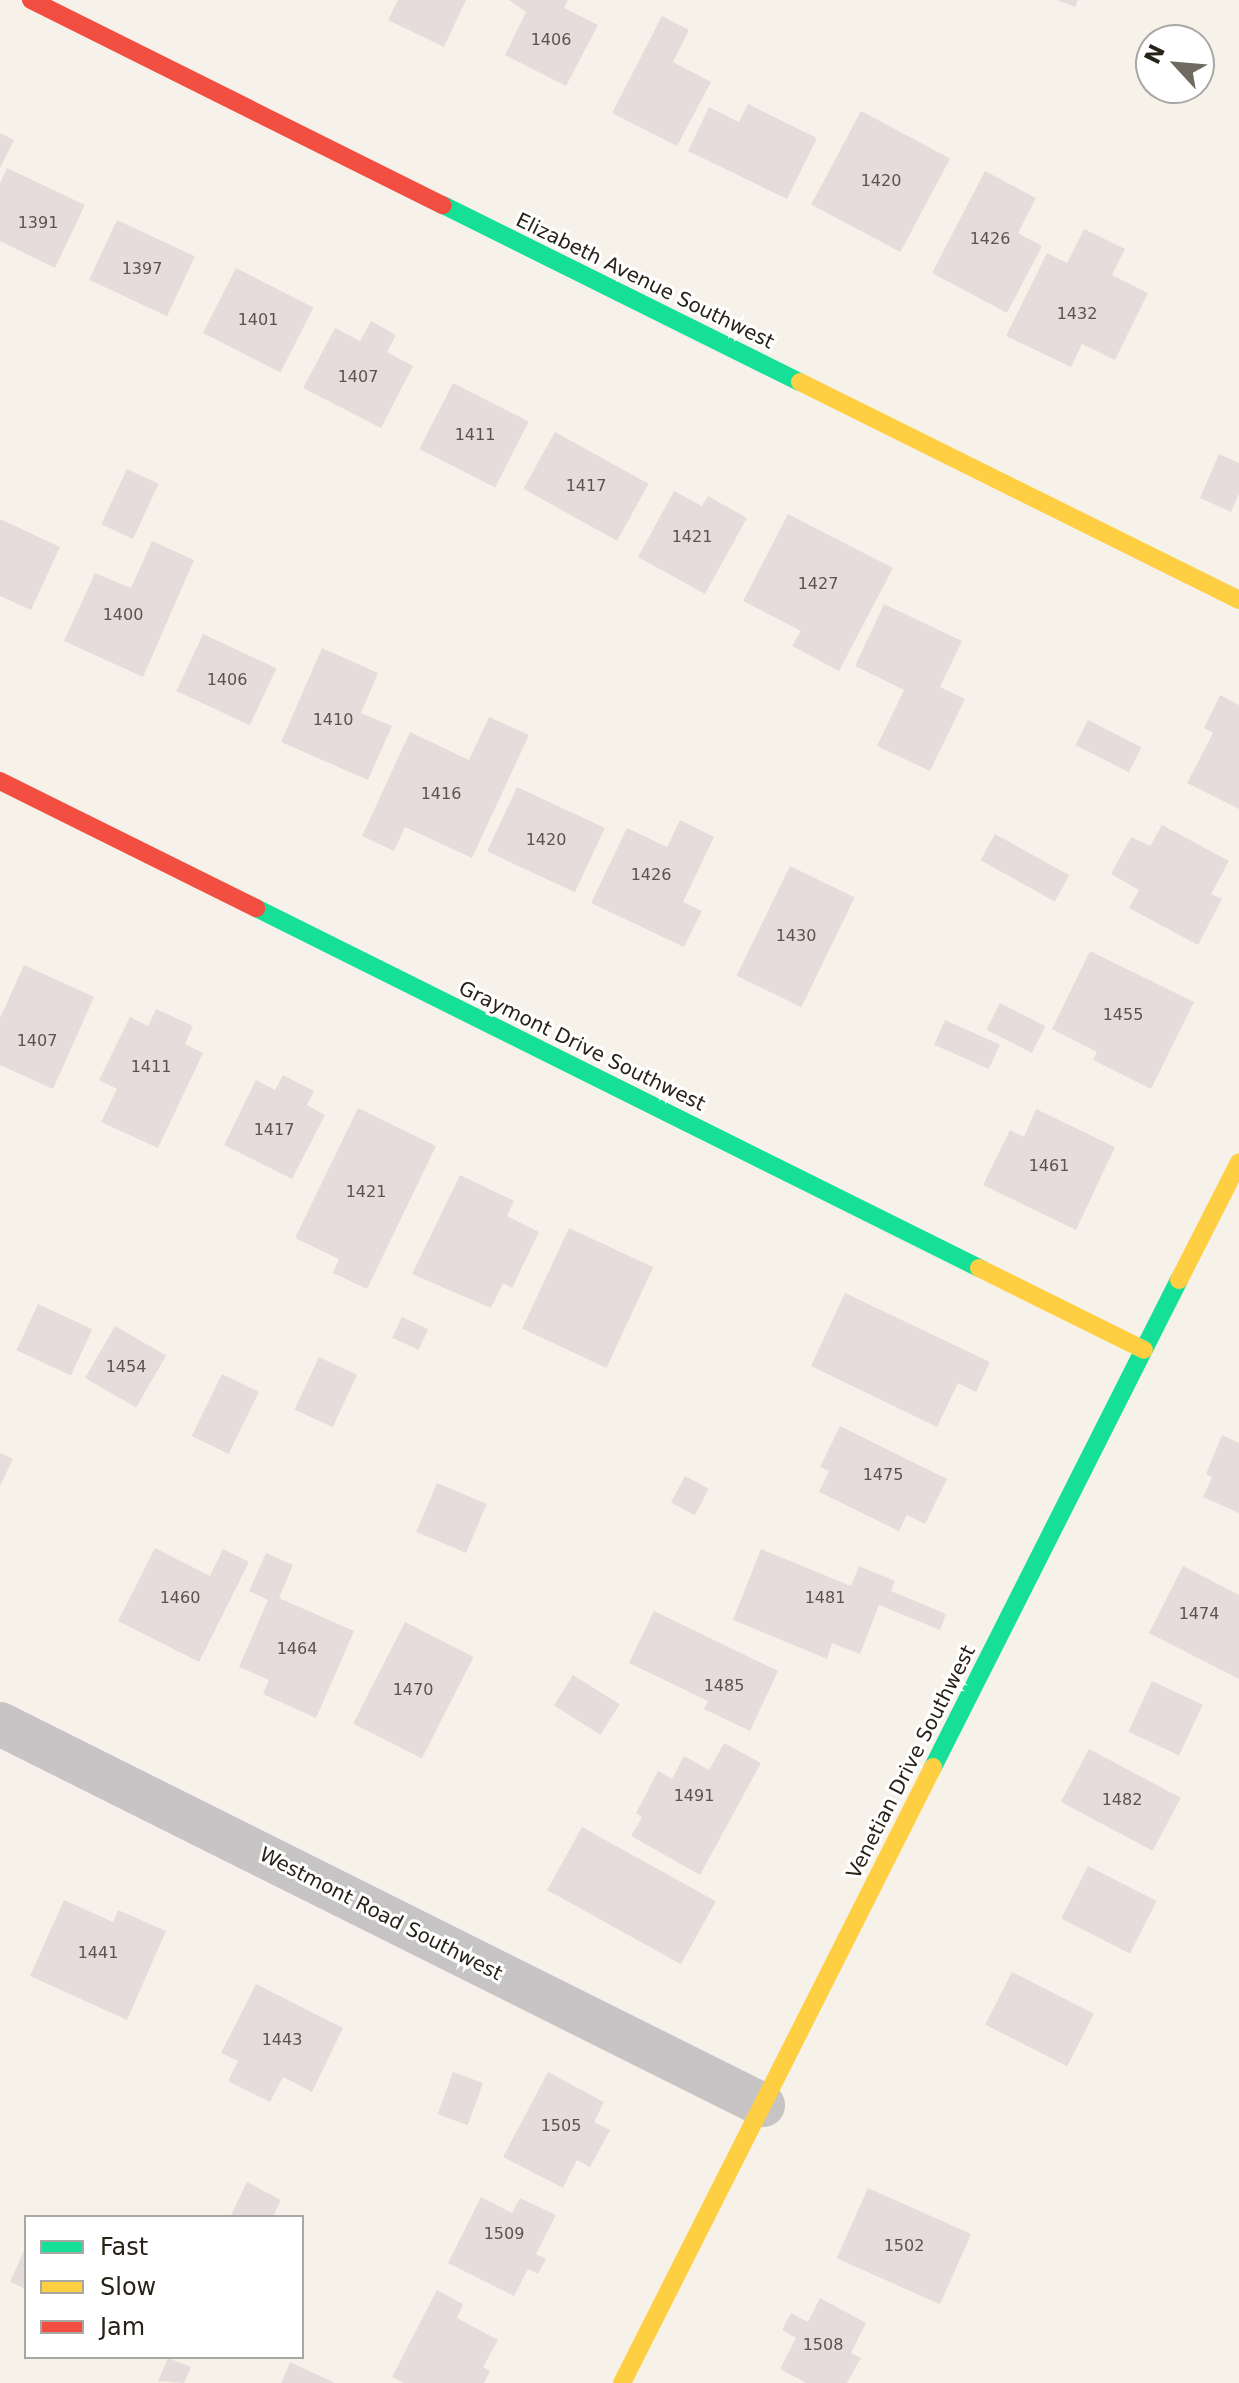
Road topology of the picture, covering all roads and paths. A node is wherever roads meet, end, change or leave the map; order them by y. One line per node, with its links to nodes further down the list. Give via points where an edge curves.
1 (31, 0): 2 (street, Elizabeth Avenue Southwest)
2 (1239, 600)
3 (0, 781): 5 (street, Graymont Drive Southwest)
4 (1239, 1162): 5 (street, Venetian Drive Southwest)
5 (1144, 1350): 7 (street, Venetian Drive Southwest)
6 (0, 1724): 7 (street, Westmont Road Southwest)
7 (763, 2105): 8 (street, Venetian Drive Southwest)
8 (622, 2383)

